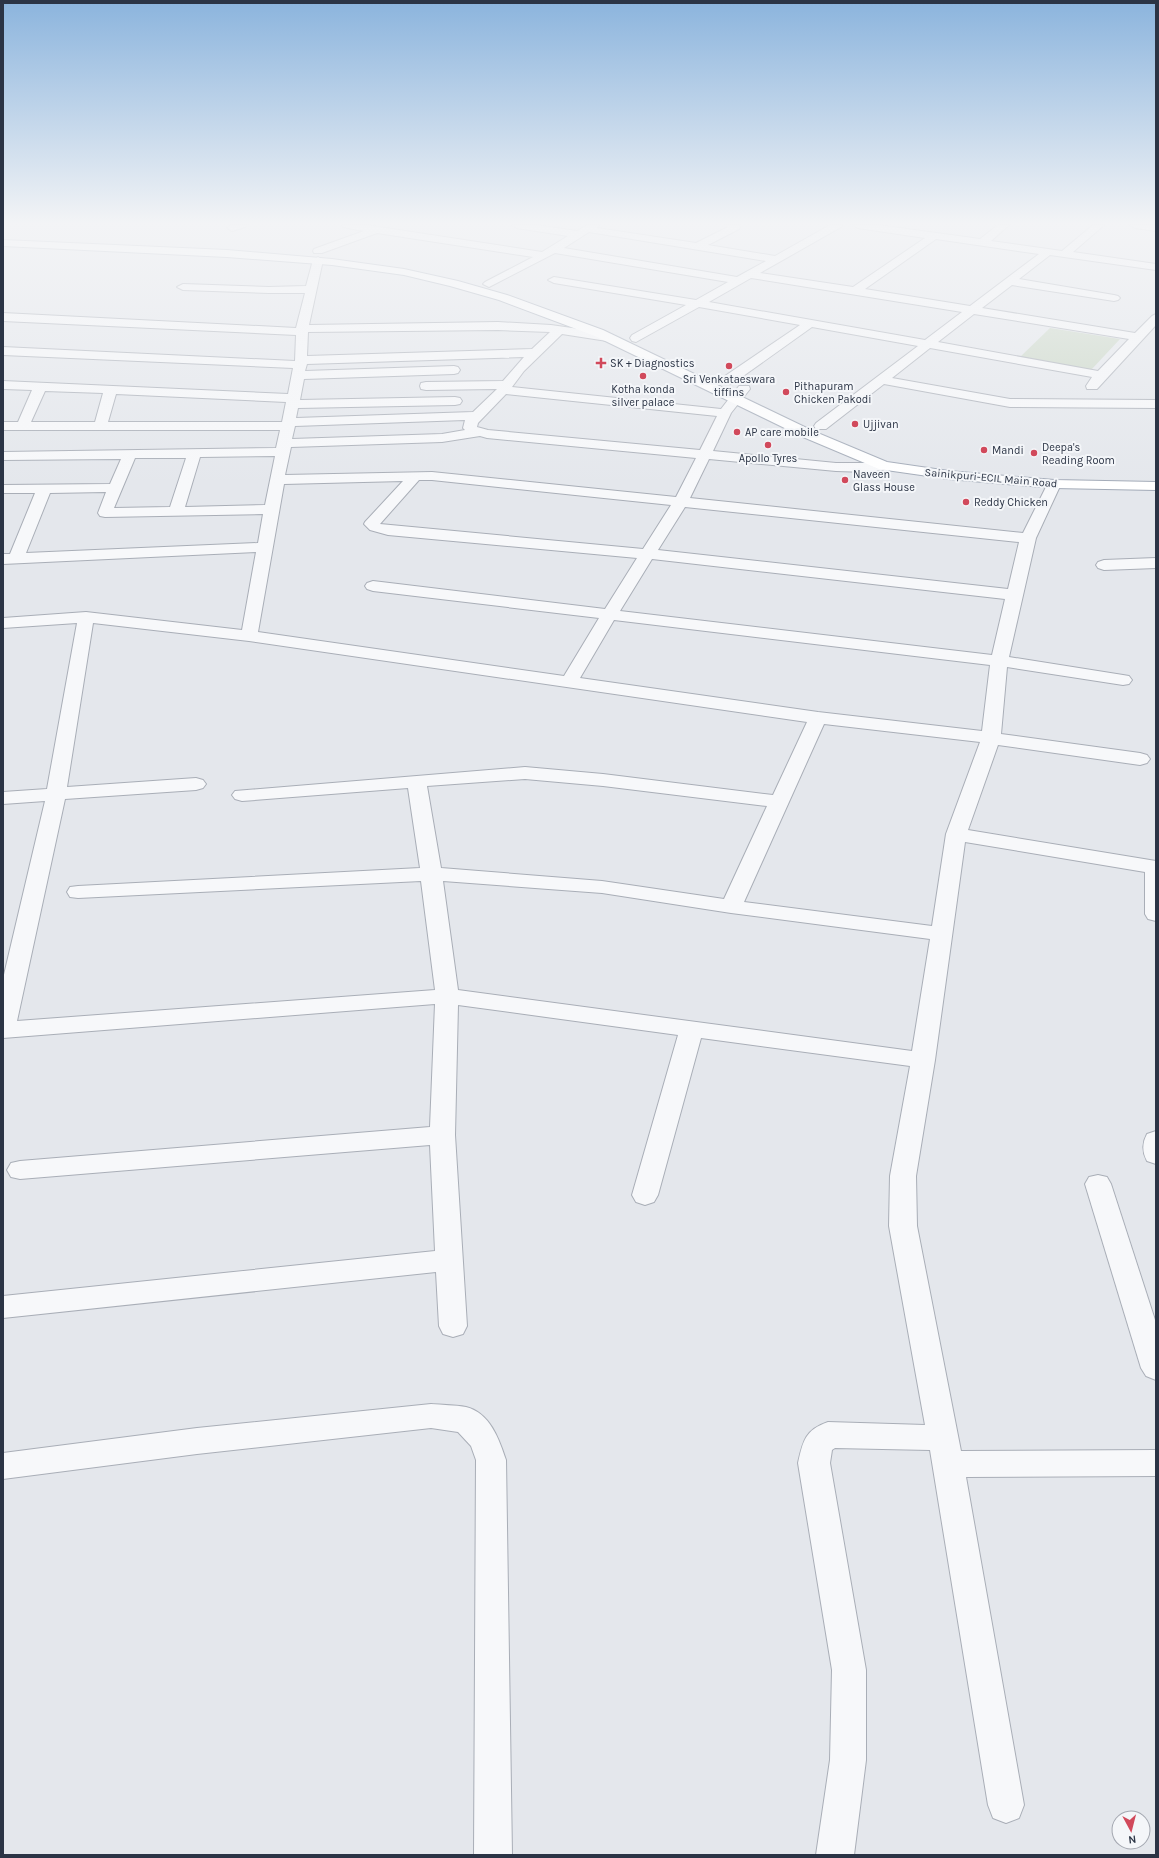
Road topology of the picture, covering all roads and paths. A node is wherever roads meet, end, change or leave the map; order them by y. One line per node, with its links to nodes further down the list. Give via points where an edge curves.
1 (306, 312): 12 (street)
2 (545, 312): 14 (main road, Sainikpuri-ECIL Main Road)
3 (569, 312): 16 (main road, Sainikpuri-ECIL Main Road)
4 (681, 312): 16 (street)
5 (742, 312): 10 (street)
6 (971, 312): 18 (street)
7 (983, 312): 15 (street)
8 (3, 317): 12 (street)
9 (1155, 321): 15 (street)
10 (808, 324): 18 (street); 27 (street)
11 (410, 328): 12 (street); 13 (street, via 498,326); 21 (street)
12 (302, 330): 28 (street)
13 (555, 334): 14 (street); 17 (street); 20 (street)
14 (607, 337): 35 (main road, Sainikpuri-ECIL Main Road)
15 (1137, 337): 25 (street)
16 (636, 338): 27 (main road, Sainikpuri-ECIL Main Road)
17 (512, 339)
18 (926, 345): 25 (street); 26 (street)
19 (3, 350): 28 (street)
20 (536, 353): 21 (street); 22 (street)
21 (414, 356): 28 (street)
22 (520, 368): 23 (street); 32 (street)
23 (504, 369)
24 (464, 370): 28 (street)
25 (1101, 375): 38 (street)
26 (884, 380): 38 (street, via 1010,404); 47 (street)
27 (727, 381): 35 (main road, Sainikpuri-ECIL Main Road)
28 (296, 382): 33 (street); 34 (street); 36 (street, via 473,401); 43 (street)
29 (3, 385): 30 (street)
30 (40, 387): 34 (street); 45 (street)
31 (413, 387): 32 (street)
32 (505, 387): 36 (street); 40 (street)
33 (311, 388)
34 (111, 390): 46 (street)
35 (740, 394): 37 (main road, Sainikpuri-ECIL Main Road); 40 (street); 56 (main road, Sainikpuri-ECIL Main Road, via 808,434)
36 (492, 400): 41 (street)
37 (772, 403)
38 (1079, 403): 39 (street)
39 (1156, 404)
40 (725, 413): 53 (street)
41 (477, 416): 43 (street); 48 (street, via 470,424 470,428)
42 (807, 420): 47 (main road)
43 (288, 424): 46 (street); 50 (street)
44 (3, 426): 45 (street)
45 (23, 426): 46 (street)
46 (100, 426)
47 (821, 426): 49 (main road)
48 (481, 432): 50 (street, via 442,438); 53 (street)
49 (835, 432)
50 (284, 447): 51 (street); 59 (street)
51 (194, 453): 52 (street); 67 (street)
52 (130, 454): 54 (street); 62 (street)
53 (705, 454): 56 (street, via 852,468); 65 (street)
54 (3, 456)
55 (903, 456): 58 (main road, Sainikpuri-ECIL Main Road, via 916,461 1047,474)
56 (884, 466): 60 (main road, Sainikpuri-ECIL Main Road, via 948,475)
57 (415, 476): 59 (street); 65 (street); 70 (street, via 373,522 375,527)
58 (1156, 476)
59 (277, 480): 66 (street)
60 (1054, 484): 61 (main road, Sainikpuri-ECIL Main Road); 68 (street)
61 (1156, 486)
62 (116, 488): 64 (street); 67 (street, via 105,513)
63 (3, 489): 64 (street)
64 (44, 489): 71 (street)
65 (680, 504): 68 (street); 70 (street)
66 (272, 510): 67 (street); 69 (street)
67 (176, 511)
68 (1028, 538): 75 (street)
69 (265, 547): 71 (street); 79 (street)
70 (649, 554): 75 (street); 76 (street)
71 (9, 559)
72 (1156, 563): 73 (street)
73 (1104, 565)
74 (373, 586): 76 (street)
75 (1014, 595): 80 (street)
76 (609, 614): 80 (street); 82 (street)
77 (86, 617): 78 (street); 79 (street); 88 (street)
78 (3, 623)
79 (249, 636): 82 (street)
80 (999, 661): 81 (street); 84 (street)
81 (1123, 680)
82 (569, 682): 83 (street)
83 (818, 718): 84 (street); 91 (street)
84 (991, 738): 85 (street); 92 (street)
85 (1140, 759)
86 (417, 782): 89 (street); 91 (street, via 525,773); 94 (street)
87 (196, 784): 88 (street)
88 (56, 794): 90 (street); 101 (street)
89 (242, 795)
90 (3, 798)
91 (779, 802): 96 (street)
92 (956, 834): 93 (street); 98 (street)
93 (1156, 867): 97 (street)
94 (431, 874): 95 (street); 96 (street, via 602,887); 99 (street)
95 (78, 892)
96 (731, 906): 98 (street)
97 (1156, 914)
98 (941, 934): 102 (street)
99 (446, 996): 100 (street); 101 (street); 103 (street)
100 (692, 1029): 102 (street); 108 (street)
101 (3, 1030)
102 (923, 1060): 113 (street, via 903,1176 903,1226)
103 (442, 1135): 106 (street); 109 (street)
104 (1156, 1140): 105 (street)
105 (1156, 1155)
106 (20, 1170)
107 (1098, 1184): 112 (street)
108 (644, 1195)
109 (448, 1260): 110 (street); 111 (street)
110 (3, 1307)
111 (453, 1326)
112 (1156, 1368)
113 (946, 1451): 114 (street); 116 (street); 118 (street, via 828,1435 818,1444 814,1463 849,1670 848,1760)
114 (1156, 1462)
115 (3, 1466): 117 (street, via 197,1441 431,1416 466,1420 484,1439 491,1460)
116 (1006, 1805)
117 (493, 1855)
118 (835, 1855)

